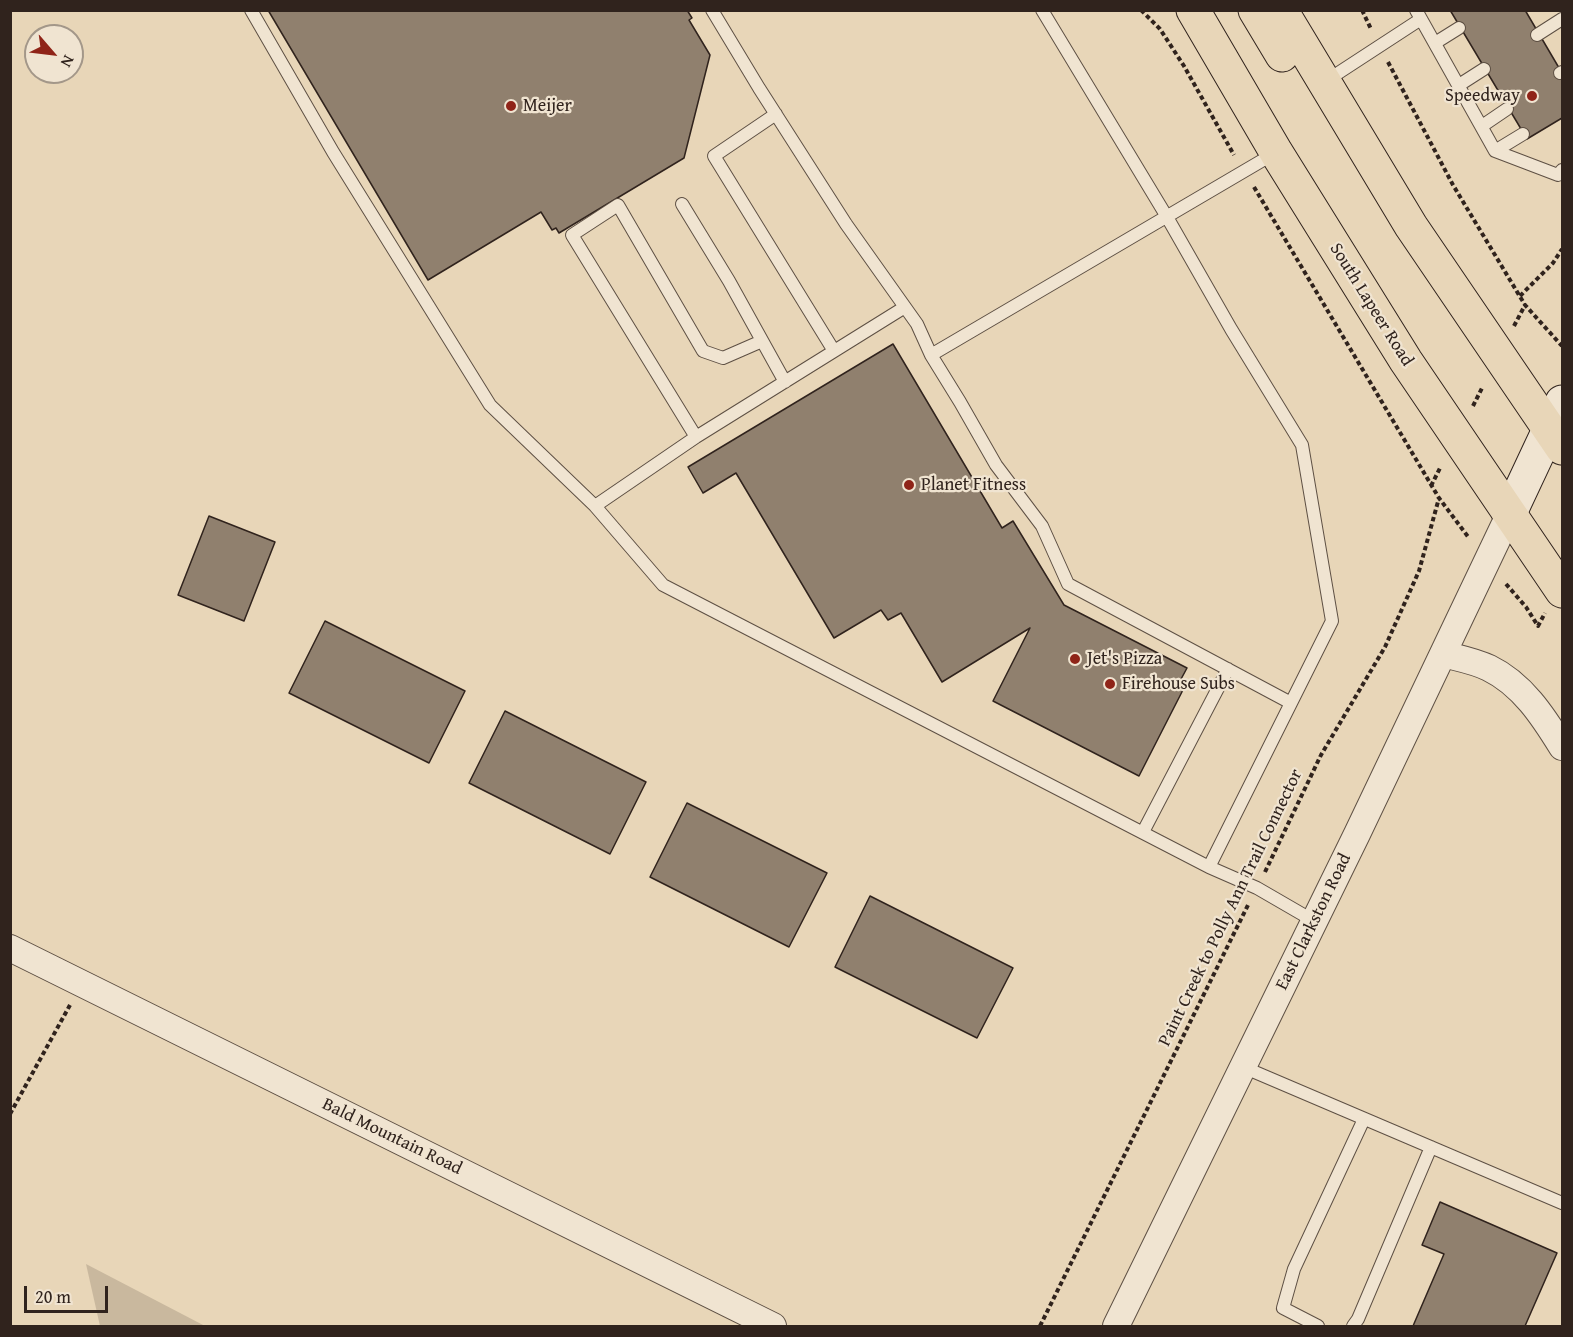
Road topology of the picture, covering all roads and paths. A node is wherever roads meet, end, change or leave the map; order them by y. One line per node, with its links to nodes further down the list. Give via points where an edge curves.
1 (251, 10): 40 (lane, via 333,152 490,405)
2 (712, 10): 20 (lane)
3 (1042, 10): 28 (lane)
4 (1141, 10): 26 (path, via 1160,29 1184,66)
5 (1193, 10): 24 (main road, South Lapeer Road)
6 (1255, 10): 18 (main road, via 1288,66)
7 (1281, 10): 18 (main road)
8 (1362, 10): 15 (path)
9 (1559, 10): 11 (lane)
10 (1418, 15): 14 (lane); 15 (lane)
11 (1563, 17): 13 (lane)
12 (1459, 28): 14 (lane)
13 (1537, 35)
14 (1435, 44): 17 (lane)
15 (1379, 45): 18 (lane); 30 (path, via 1437,156)
16 (1484, 69): 17 (lane)
17 (1459, 85): 21 (lane)
18 (1330, 91): 37 (main road, via 1411,226)
19 (1507, 109): 21 (lane)
20 (776, 114): 32 (lane); 34 (lane, via 714,156)
21 (1482, 126): 23 (lane)
22 (1523, 134): 23 (lane)
23 (1495, 151): 25 (lane, via 1557,175)
24 (1276, 152): 26 (lane); 41 (main road, South Lapeer Road, via 1406,361)
25 (1563, 170)
26 (1244, 172): 28 (lane); 39 (path)
27 (682, 204): 33 (lane)
28 (1167, 217): 35 (lane); 46 (lane, via 1302,445 1332,621)
29 (1563, 249): 30 (path)
30 (1520, 296): 31 (path)
31 (1525, 304)
32 (905, 307): 34 (lane); 35 (lane)
33 (762, 341): 36 (lane); 38 (lane, via 723,358 703,351 618,205 572,235)
34 (834, 351): 36 (lane)
35 (931, 355): 45 (lane, via 996,465 1042,526 1068,584)
36 (785, 382): 38 (lane)
37 (1558, 427): 41 (main road)
38 (696, 438): 40 (lane)
39 (1439, 498): 42 (path); 50 (path, Paint Creek to Polly Ann Trail Connector, via 1419,571 1385,646 1321,755)
40 (595, 506): 48 (lane, via 663,585)
41 (1509, 515): 42 (street, East Clarkston Road); 43 (main road, South Lapeer Road)
42 (1487, 562): 43 (path, via 1538,626); 44 (street, East Clarkston Road)
43 (1560, 588)
44 (1443, 654): 47 (street, via 1489,668 1523,693); 51 (street, East Clarkston Road)
45 (1228, 669): 46 (lane); 48 (lane)
46 (1291, 703): 49 (lane)
47 (1563, 747)
48 (1143, 832): 49 (lane)
49 (1209, 867): 50 (lane)
50 (1257, 888): 51 (lane); 60 (path, Paint Creek to Polly Ann Trail Connector)
51 (1314, 921): 54 (street, East Clarkston Road)
52 (10, 948): 53 (street, Bald Mountain Road)
53 (82, 983): 55 (path); 59 (street, Bald Mountain Road)
54 (1243, 1067): 56 (lane); 61 (street, East Clarkston Road)
55 (10, 1114)
56 (1364, 1119): 57 (lane); 62 (lane, via 1294,1269 1283,1308)
57 (1431, 1148): 58 (lane); 63 (lane)
58 (1563, 1203)
59 (773, 1326)
60 (1040, 1326)
61 (1116, 1326)
62 (1318, 1326)
63 (1353, 1326)

